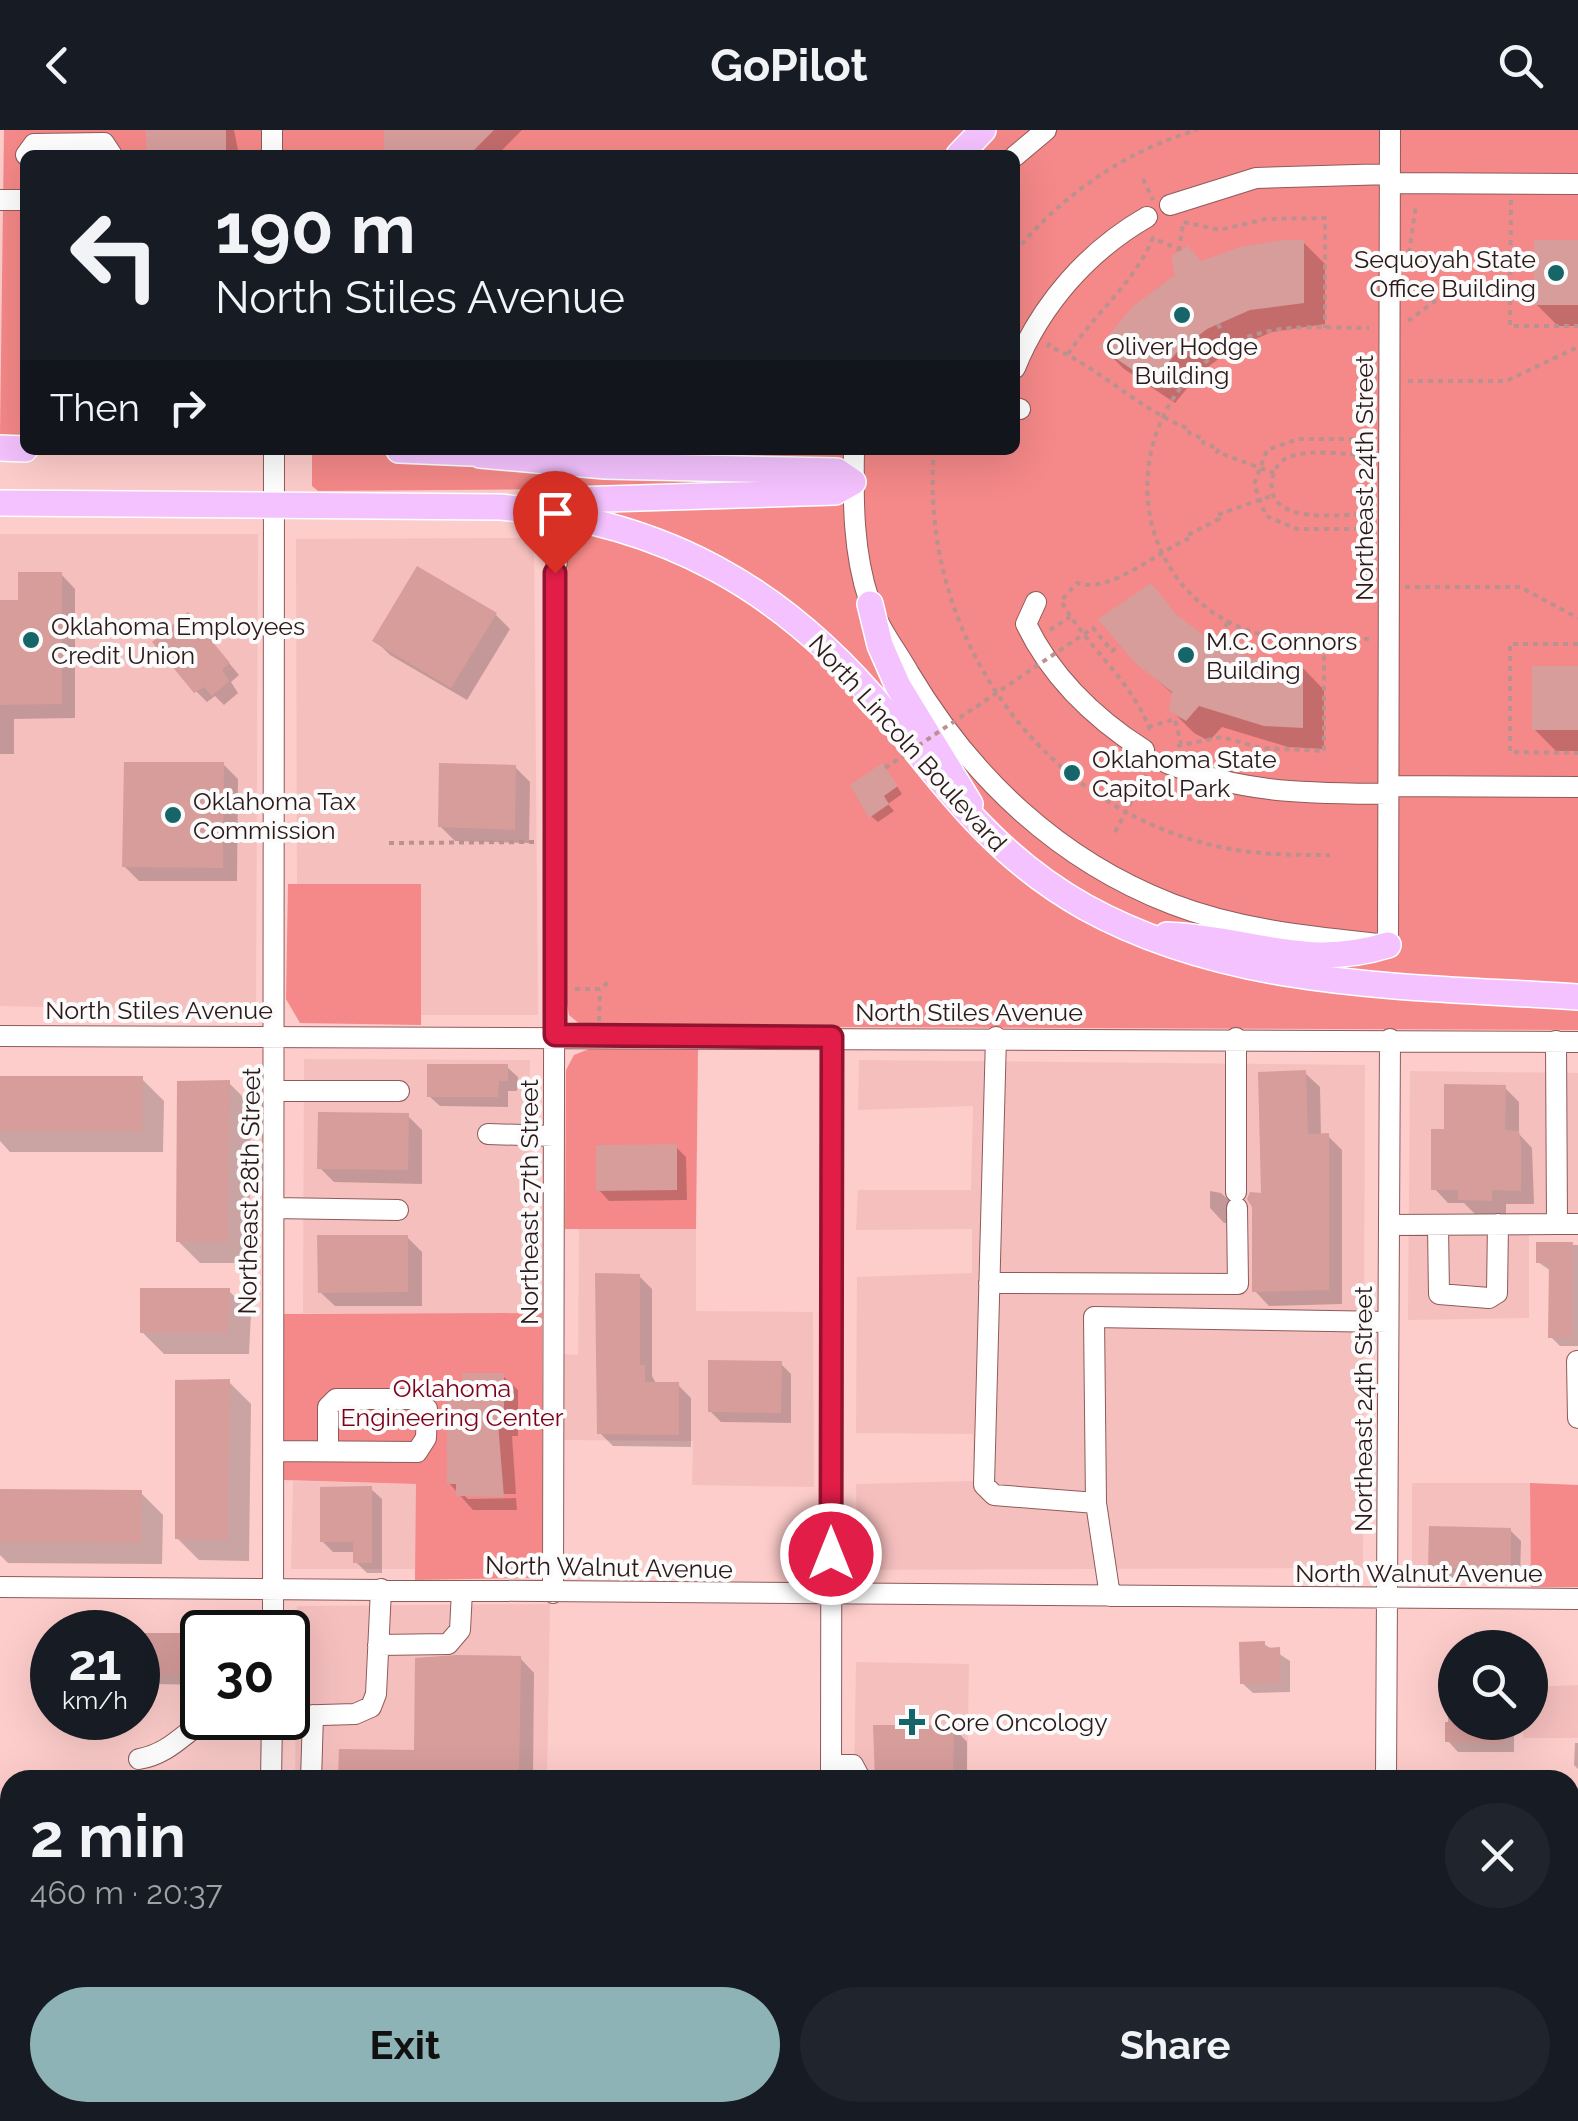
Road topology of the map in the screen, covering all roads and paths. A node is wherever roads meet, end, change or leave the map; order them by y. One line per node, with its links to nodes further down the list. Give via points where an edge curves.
1 (984, 130): 7 (main road)
2 (1046, 130): 8 (street)
3 (1197, 130): 17 (path, via 1096,178)
4 (1390, 130): 9 (street, Northeast 24th Street)
5 (30, 150): 6 (street, via 34,144 104,142)
6 (109, 150)
7 (964, 150)
8 (1020, 152)
9 (1390, 179): 10 (street); 12 (street, via 1256,178); 28 (street, Northeast 24th Street)
10 (1578, 184)
11 (1528, 198): 20 (path, via 1511,198 1510,326)
12 (1170, 205)
13 (1193, 216): 15 (path)
14 (1146, 217): 27 (street, via 1081,267)
15 (1184, 222): 16 (path, via 1179,250); 21 (path, via 1220,230 1325,218)
16 (1153, 238): 18 (path); 26 (path, via 1140,270)
17 (1020, 246)
18 (1138, 246)
19 (1218, 324): 24 (path)
20 (1578, 326)
21 (1325, 328): 22 (path); 24 (path, via 1270,331)
22 (1374, 328)
23 (1053, 336): 26 (path, via 1048,346)
24 (1229, 346): 29 (path, via 1188,377)
25 (1578, 347): 28 (path, via 1506,381)
26 (1068, 354): 29 (path)
27 (1020, 358)
28 (1390, 381): 47 (street, Northeast 24th Street)
29 (1161, 417): 35 (path); 46 (path, via 1146,484)
30 (1374, 439): 35 (path, via 1288,441 1267,450)
31 (274, 455): 41 (street, Northeast 28th Street)
32 (480, 455): 37 (main road, via 604,466 836,472)
33 (854, 455): 37 (street)
34 (1374, 455): 36 (path, via 1298,455 1283,460)
35 (1257, 468): 36 (path); 39 (path)
36 (1274, 474): 38 (path)
37 (853, 482): 42 (main road, via 835,492 570,496); 49 (street, via 859,562)
38 (1274, 494): 39 (path); 44 (path, via 1298,514)
39 (1257, 500): 45 (path, via 1266,516 1290,527); 46 (path, via 1217,515 1190,538)
40 (0, 503): 41 (main road, North Lincoln Boulevard)
41 (276, 504): 42 (main road, North Lincoln Boulevard); 78 (street, Northeast 28th Street)
42 (500, 507): 43 (main road, North Lincoln Boulevard)
43 (566, 512): 68 (main road, North Lincoln Boulevard, via 650,536 776,606 842,663); 70 (street, Northeast 27th Street, via 555,573)
44 (1374, 514)
45 (1374, 529)
46 (1160, 551): 50 (path, via 1108,584 1078,583 1060,601); 52 (path, via 1186,590)
47 (1389, 587): 51 (path, via 1520,587); 67 (street, Northeast 24th Street)
48 (1036, 602): 63 (street, via 1026,624 1054,670 1098,717)
49 (870, 604): 68 (main road, via 898,686); 73 (street, via 954,743 1012,805 1102,871 1174,905 1240,925)
50 (1070, 617): 58 (path, via 1049,629); 60 (path, via 1142,706)
51 (1578, 618)
52 (1228, 622): 54 (path, via 1264,636); 55 (path)
53 (1374, 639): 54 (path)
54 (1324, 640): 61 (path, via 1324,751 1261,748 1222,737)
55 (1216, 644)
56 (1578, 644): 64 (path, via 1510,644 1510,752)
57 (1119, 646): 65 (path, bridge, via 1112,651 1094,628)
58 (1068, 656)
59 (1140, 724): 60 (path)
60 (1150, 728): 61 (path, via 1176,717); 63 (path)
61 (1181, 745): 62 (path); 63 (path)
62 (1193, 751)
63 (1157, 753): 67 (street, via 1233,786); 69 (path)
64 (1578, 753)
65 (885, 768)
66 (1578, 786): 67 (street)
67 (1388, 790): 73 (street, Northeast 24th Street)
68 (982, 831): 72 (main road, North Lincoln Boulevard, via 1084,906)
69 (1115, 832)
70 (556, 842): 71 (path); 75 (street, Northeast 27th Street)
71 (390, 843)
72 (1140, 934): 73 (main road, via 1202,936 1314,957 1351,957); 77 (main road, North Lincoln Boulevard, via 1269,972)
73 (1388, 946)
74 (611, 980): 76 (path)
75 (555, 989): 76 (path); 79 (street, Northeast 27th Street)
76 (600, 990): 81 (path)
77 (1578, 997)
78 (276, 1034): 79 (street, North Stiles Avenue); 80 (street, North Stiles Avenue); 88 (street, Northeast 28th Street)
79 (555, 1035): 81 (street, North Stiles Avenue); 92 (street, Northeast 27th Street)
80 (0, 1036)
81 (598, 1036): 82 (street, North Stiles Avenue)
82 (832, 1037): 83 (street, North Stiles Avenue); 113 (street)
83 (996, 1037): 84 (street, North Stiles Avenue); 100 (street)
84 (1236, 1038): 85 (street, North Stiles Avenue); 99 (street, via 1238,1284)
85 (1390, 1039): 86 (street, North Stiles Avenue); 97 (street, Northeast 24th Street)
86 (1556, 1042): 87 (street, North Stiles Avenue); 90 (street)
87 (1578, 1042)
88 (275, 1091): 89 (street); 93 (street, Northeast 28th Street)
89 (398, 1092)
90 (1567, 1098): 96 (street)
91 (488, 1134): 92 (street)
92 (554, 1136): 112 (street, Northeast 27th Street)
93 (274, 1208): 94 (street); 105 (street, Northeast 28th Street)
94 (398, 1210)
95 (1498, 1224): 96 (street); 98 (street); 98 (street, via 1497,1293 1489,1298 1440,1294)
96 (1567, 1224)
97 (1389, 1225): 98 (street); 102 (street, Northeast 24th Street)
98 (1438, 1225)
99 (1094, 1283): 100 (street); 101 (street)
100 (989, 1284): 107 (street, via 984,1485 994,1495)
101 (1094, 1317): 102 (street); 107 (street)
102 (1388, 1322): 115 (street, Northeast 24th Street)
103 (1577, 1361): 104 (street)
104 (1578, 1418)
105 (273, 1451): 106 (street); 109 (street, Northeast 28th Street)
106 (328, 1451): 106 (street, via 417,1452 426,1438 426,1410 416,1399 336,1399 328,1407)
107 (1096, 1504): 114 (street)
108 (0, 1588): 109 (street, North Walnut Avenue)
109 (274, 1588): 110 (street, North Walnut Avenue); 117 (street, Northeast 28th Street)
110 (381, 1589): 111 (street, North Walnut Avenue); 118 (street)
111 (462, 1591): 112 (street, North Walnut Avenue); 118 (street, via 460,1630 448,1644)
112 (552, 1592): 113 (street, North Walnut Avenue)
113 (831, 1594): 114 (street, North Walnut Avenue); 125 (street)
114 (1110, 1596): 115 (street, North Walnut Avenue)
115 (1387, 1598): 116 (street, North Walnut Avenue); 126 (street, Northeast 24th Street)
116 (1578, 1599)
117 (274, 1610)
118 (378, 1645): 119 (street, via 371,1708)
119 (312, 1716): 124 (street)
120 (181, 1740): 122 (street)
121 (272, 1740): 123 (street)
122 (139, 1759)
123 (271, 1770)
124 (311, 1770)
125 (831, 1770)
126 (1386, 1770)

